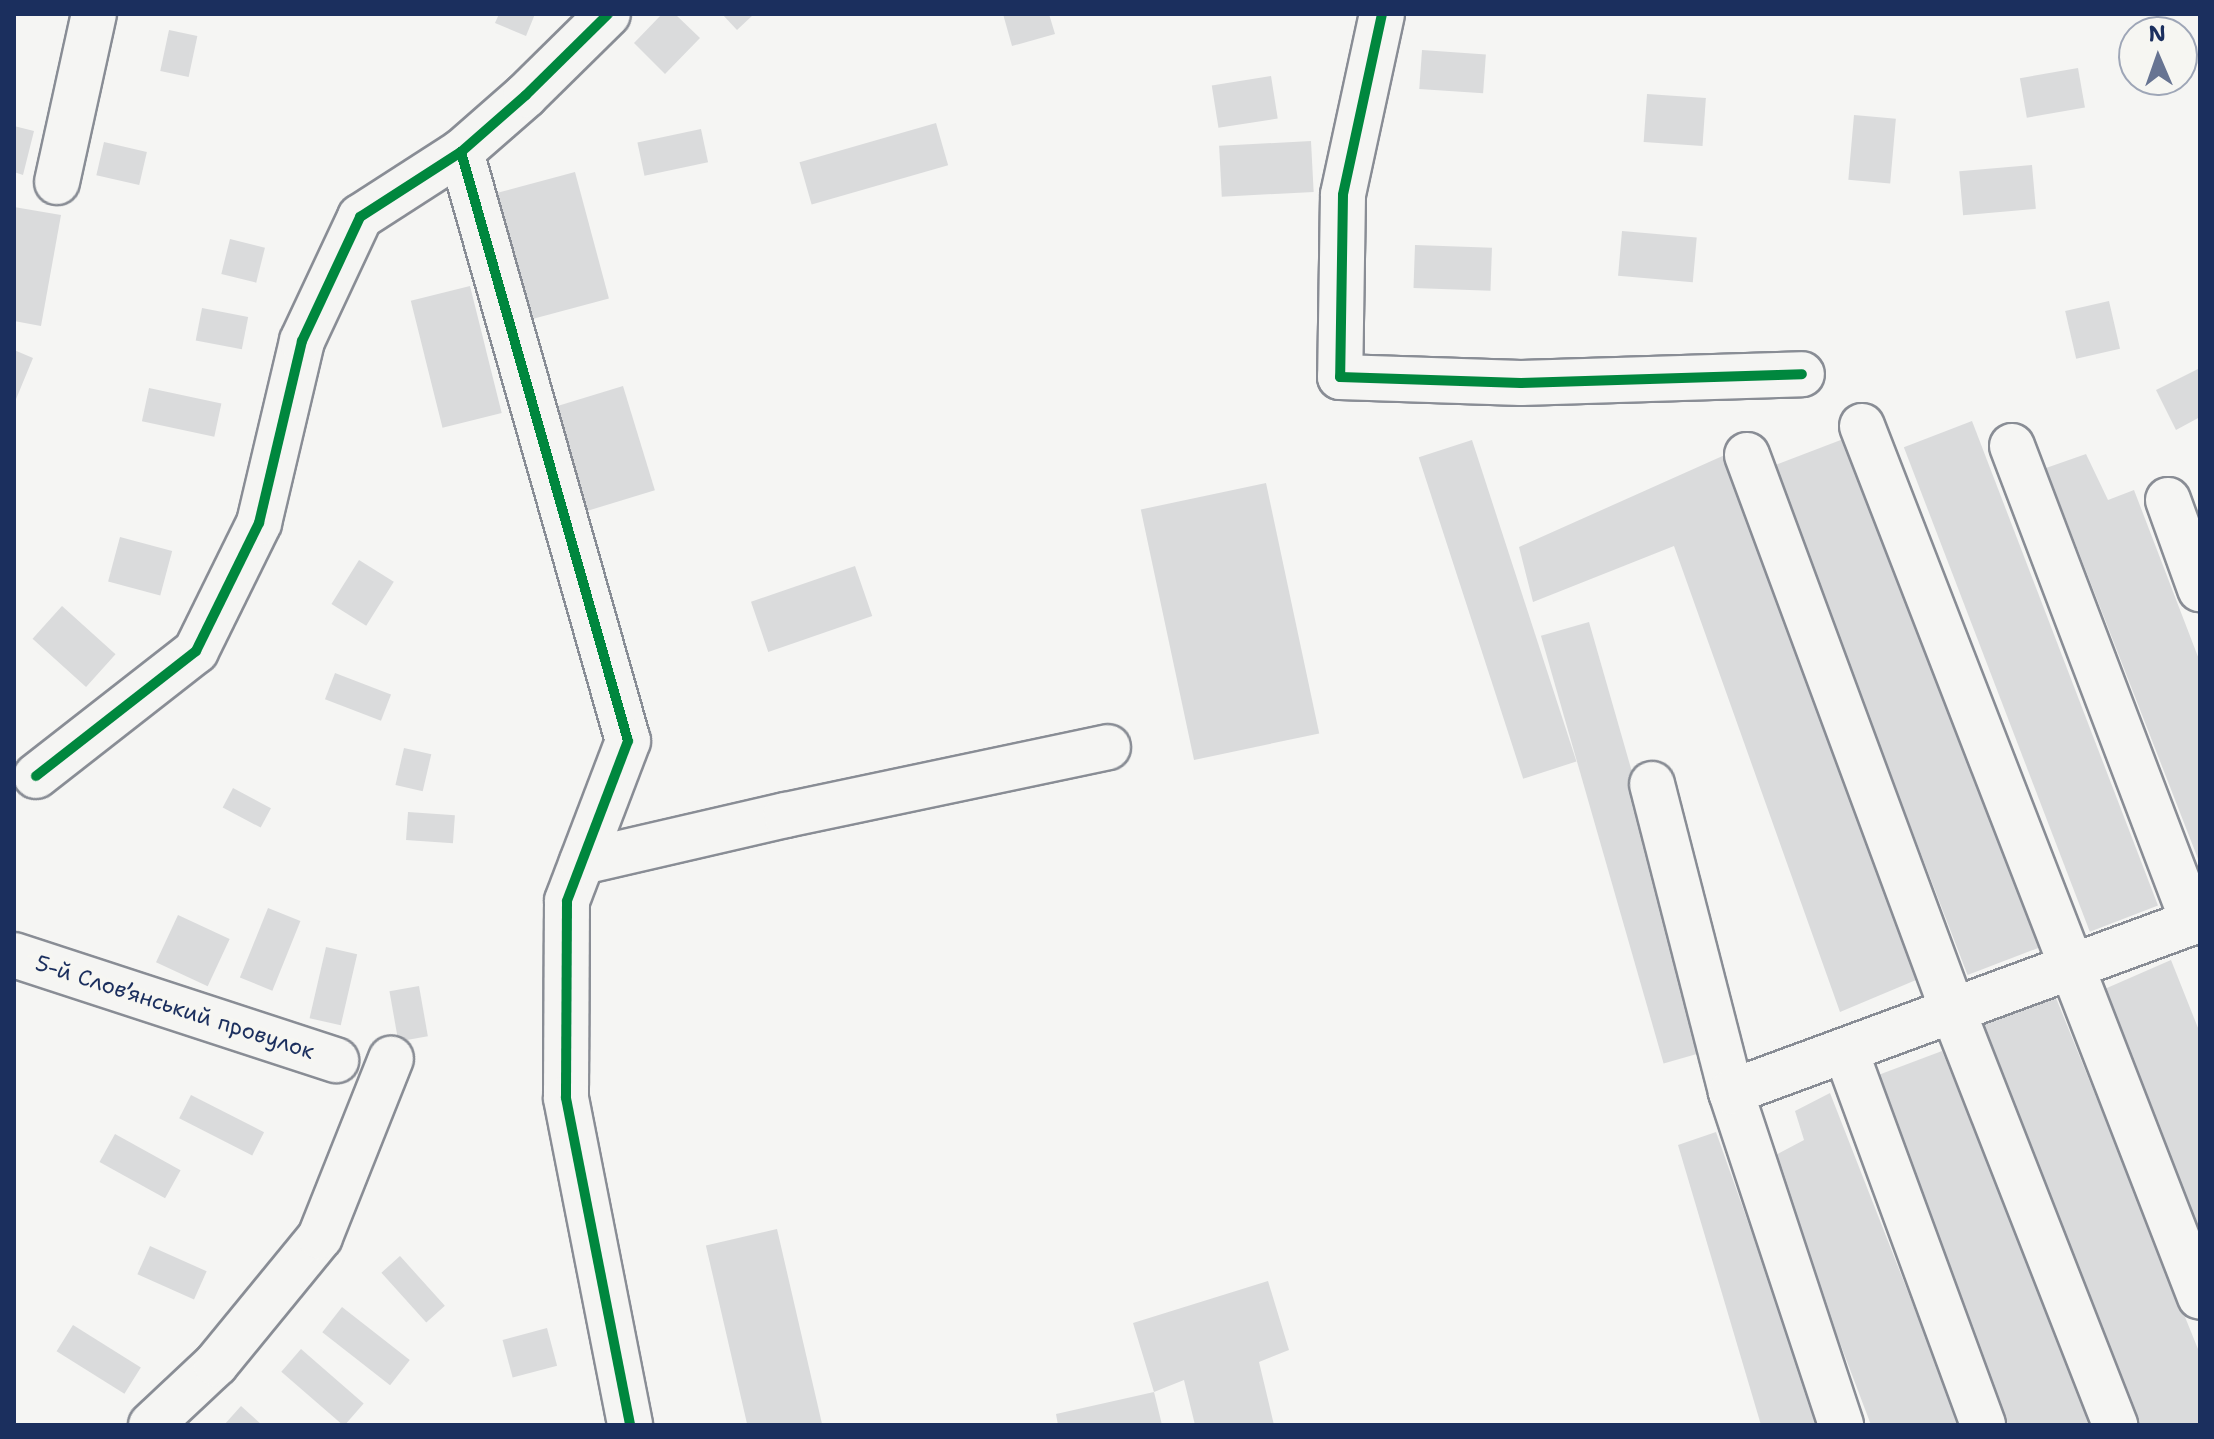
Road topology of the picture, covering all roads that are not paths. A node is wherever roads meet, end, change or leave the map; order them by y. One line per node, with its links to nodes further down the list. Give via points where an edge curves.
1 (94, 14): 5 (street)
2 (608, 14): 4 (street)
3 (1376, 15): 6 (street, via 1343,195 1340,377 1521,383)
4 (461, 152): 13 (street, via 360,217 302,341 259,523 196,651); 15 (street, via 628,741)
5 (57, 182)
6 (1802, 374)
7 (1862, 426): 18 (street)
8 (2012, 446): 16 (street)
9 (1747, 455): 19 (street)
10 (2168, 500): 11 (street)
11 (2200, 589)
12 (1108, 747): 15 (street)
13 (36, 776)
14 (1652, 784): 23 (street)
15 (582, 862): 26 (street, via 567,901 566,1098)
16 (2197, 920): 18 (street)
17 (14, 955): 22 (street, 5-й Слов’янський провулок)
18 (2070, 967): 19 (street); 24 (street)
19 (1953, 1011): 20 (street); 29 (street)
20 (1846, 1052): 23 (street); 28 (street)
21 (391, 1059): 25 (street, via 320,1237 216,1364)
22 (336, 1060)
23 (1731, 1092): 27 (street)
24 (2200, 1297)
25 (151, 1425)
26 (630, 1425)
27 (1841, 1425)
28 (1983, 1425)
29 (2115, 1425)

